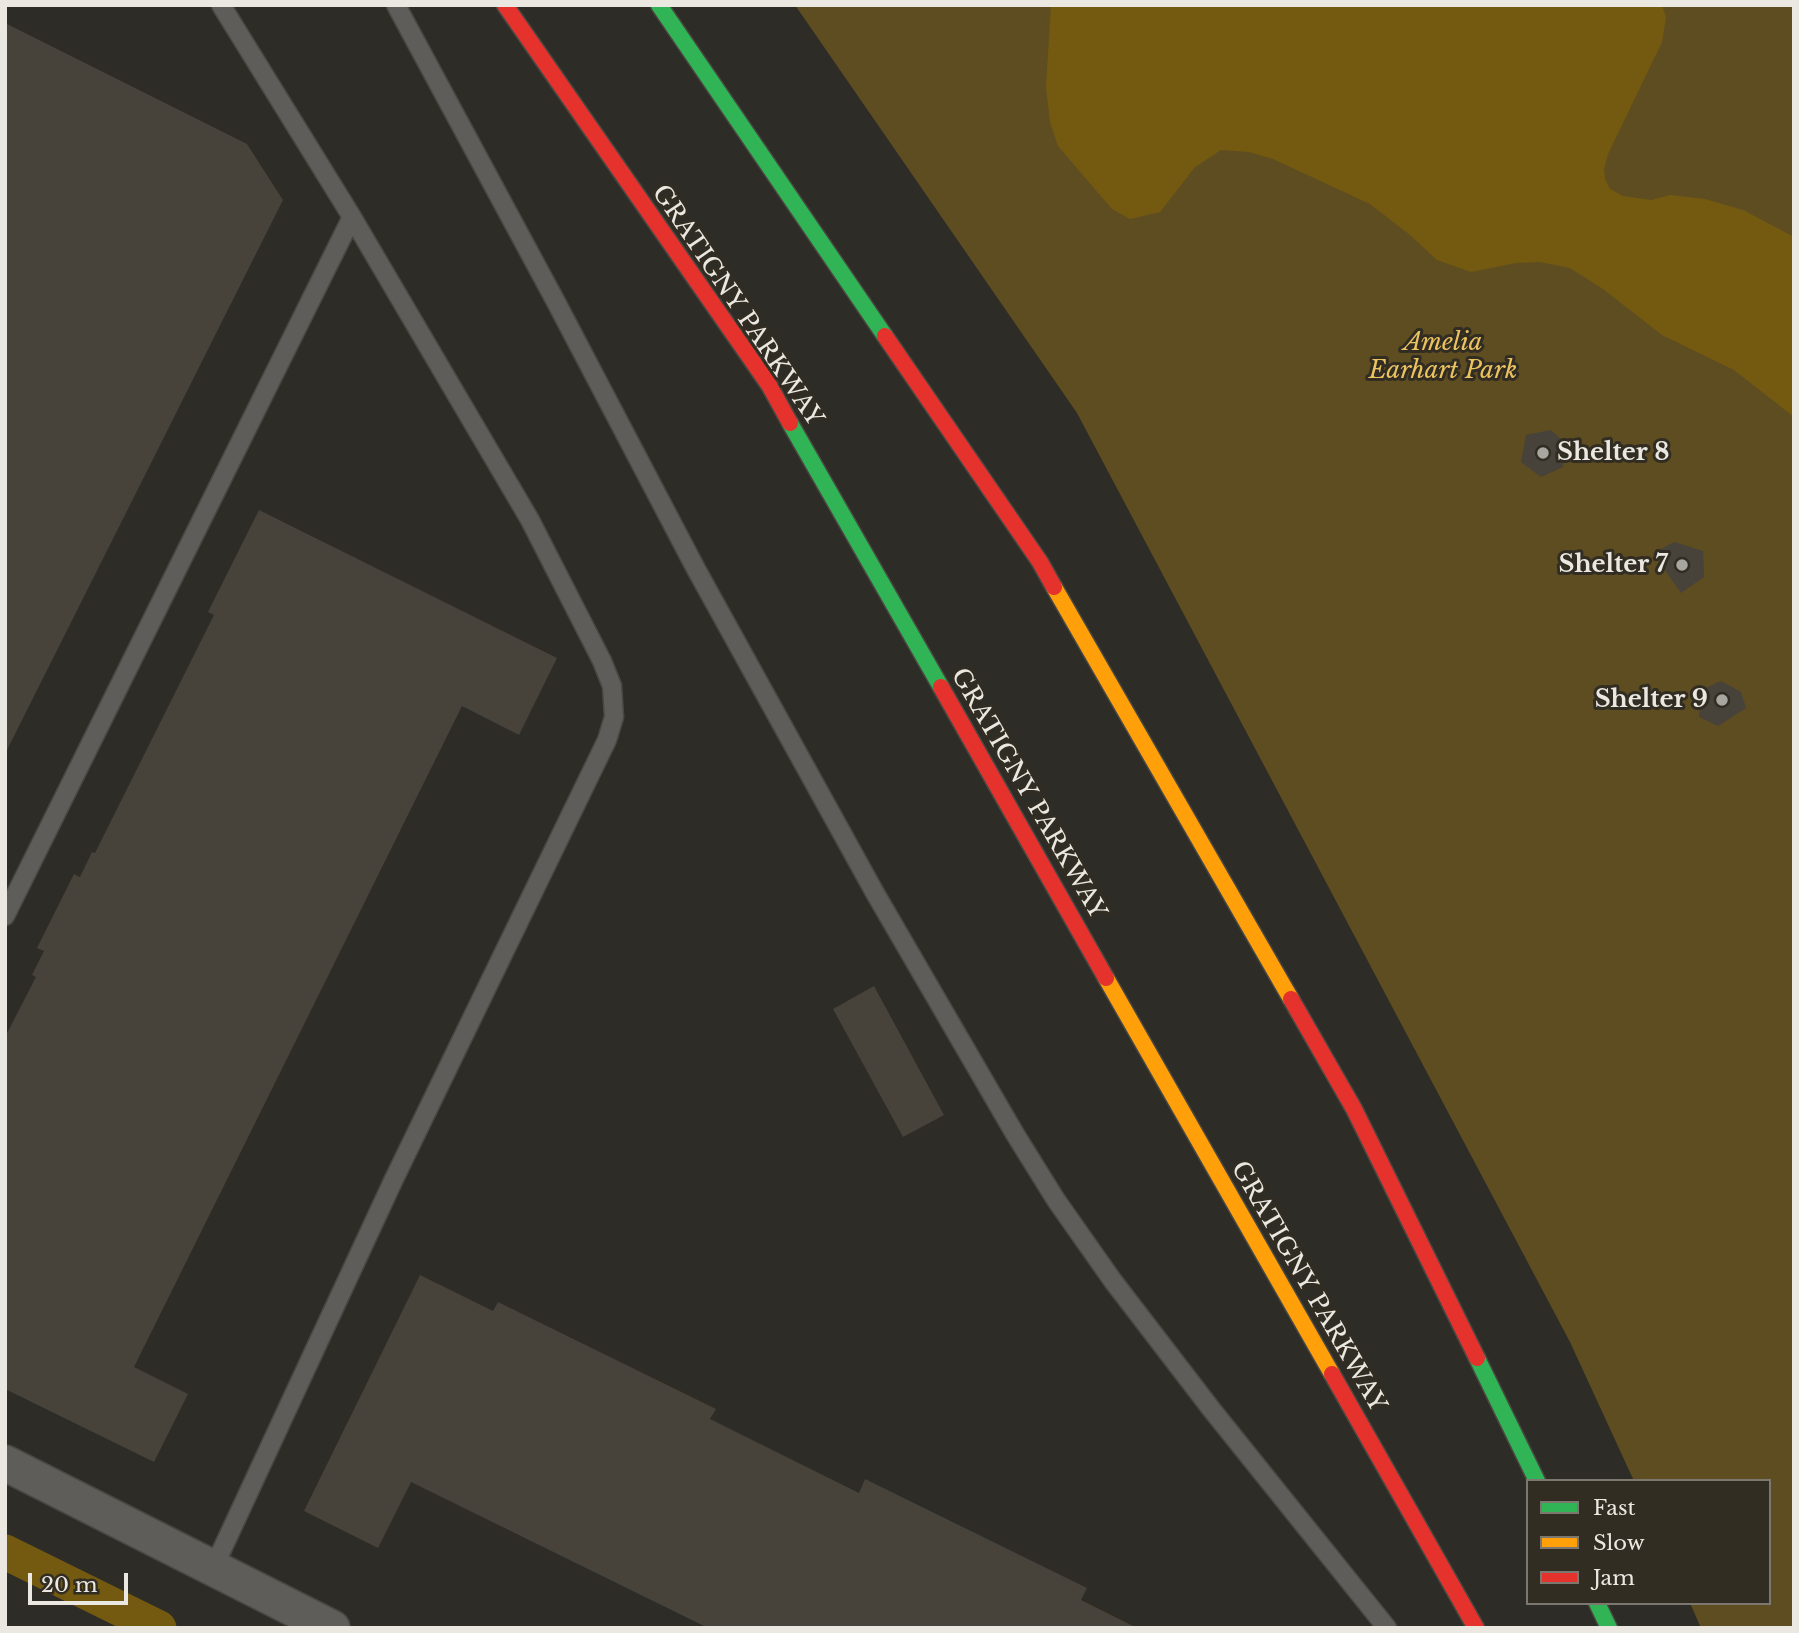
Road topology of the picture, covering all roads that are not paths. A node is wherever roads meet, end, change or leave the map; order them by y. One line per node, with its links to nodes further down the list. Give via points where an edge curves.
1 (221, 5): 5 (lane)
2 (396, 5): 12 (lane, via 709,593 1015,1134 1113,1280)
3 (505, 5): 13 (highway, GRATIGNY PARKWAY, via 769,385)
4 (659, 5): 8 (highway, via 1040,562 1354,1110)
5 (352, 217): 6 (lane); 9 (lane, via 530,520 602,661 612,686 614,717)
6 (5, 916)
7 (5, 1463): 9 (street)
8 (1536, 1479)
9 (213, 1569): 11 (street)
10 (1598, 1605): 14 (highway)
11 (332, 1628)
12 (1387, 1628)
13 (1476, 1628)
14 (1609, 1628)

